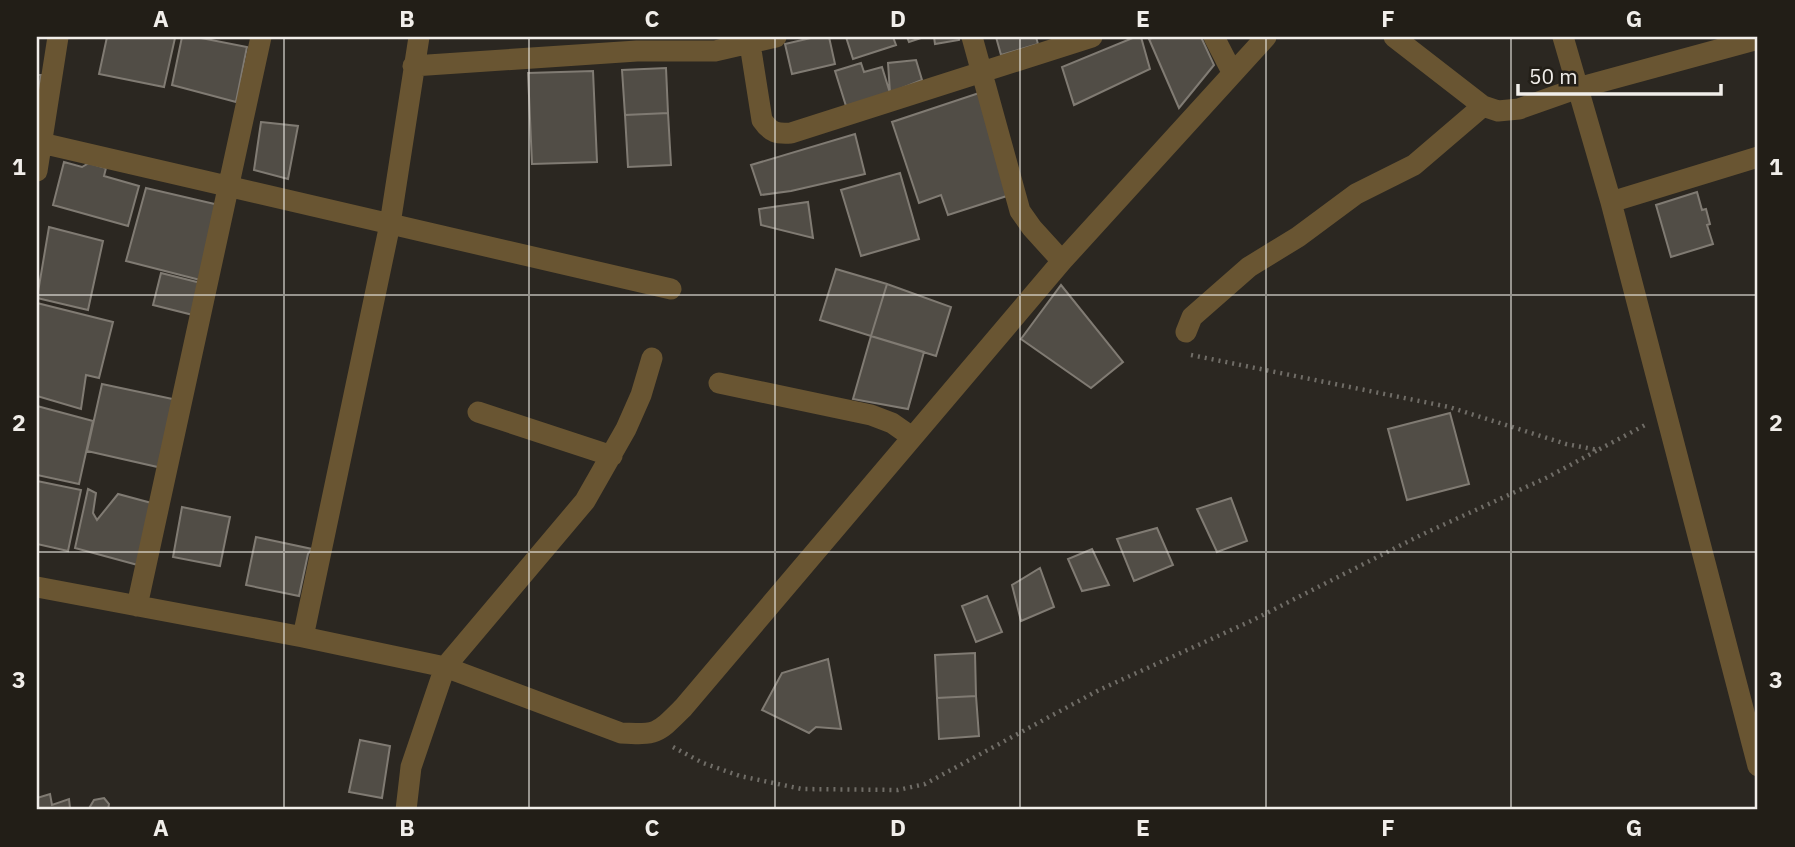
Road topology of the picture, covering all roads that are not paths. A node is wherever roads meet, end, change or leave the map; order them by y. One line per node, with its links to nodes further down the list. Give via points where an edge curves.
1 (58, 37): 19 (street)
2 (261, 37): 22 (street)
3 (419, 37): 14 (street)
4 (776, 37): 13 (street)
5 (972, 37): 15 (street)
6 (1092, 37): 15 (street)
7 (1214, 37): 16 (street)
8 (1266, 37): 16 (street)
9 (1394, 37): 18 (street)
10 (1563, 37): 17 (street)
11 (1758, 39): 17 (street)
12 (634, 44): 13 (street, via 715,51); 14 (street)
13 (750, 44): 15 (street, via 762,120 777,134)
14 (413, 66): 24 (street)
15 (982, 71): 25 (street, via 1020,211)
16 (1232, 72): 25 (street)
17 (1578, 88): 18 (street, via 1519,109 1497,111); 23 (street)
18 (1483, 106): 27 (street, via 1414,165 1356,194 1249,267 1192,317)
19 (40, 143): 21 (street); 22 (street)
20 (1758, 157): 23 (street)
21 (37, 171)
22 (229, 188): 24 (street); 34 (street)
23 (1611, 202): 37 (street)
24 (390, 224): 26 (street); 35 (street)
25 (1062, 261): 31 (street)
26 (671, 289)
27 (1186, 332)
28 (652, 358): 32 (street, via 641,395)
29 (719, 383): 31 (street, via 871,415)
30 (478, 412): 32 (street)
31 (912, 436): 36 (street, via 683,708 650,735 621,733)
32 (612, 456): 36 (street, via 585,501)
33 (37, 587): 34 (street)
34 (137, 606): 35 (street)
35 (303, 637): 36 (street)
36 (445, 667): 38 (street, via 411,766)
37 (1758, 766)
38 (406, 810)

